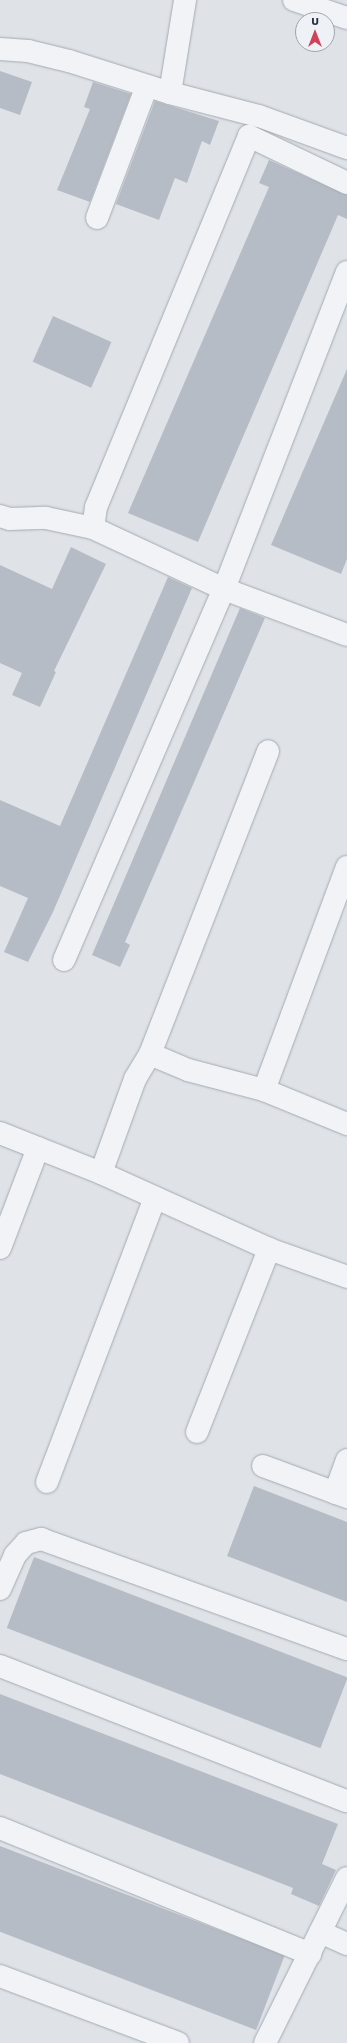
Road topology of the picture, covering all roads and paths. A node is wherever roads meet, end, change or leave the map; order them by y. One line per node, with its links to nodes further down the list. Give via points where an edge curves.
1 (185, 0): 6 (street)
2 (294, 0): 3 (street)
3 (347, 18)
4 (0, 49): 5 (street, via 28,51 69,61)
5 (146, 86): 6 (street); 9 (street)
6 (170, 93): 7 (street, via 259,116)
7 (347, 148)
8 (347, 182): 12 (street, via 249,136 96,507)
9 (97, 218)
10 (347, 272): 13 (street)
11 (0, 516): 12 (street, via 10,519 46,518)
12 (93, 528): 13 (street)
13 (224, 590): 14 (street); 17 (street)
14 (347, 636)
15 (268, 751): 18 (street)
16 (347, 867): 19 (street)
17 (64, 960)
18 (150, 1054): 19 (street, via 188,1070); 23 (street, via 135,1079)
19 (264, 1090): 20 (street)
20 (347, 1124)
21 (0, 1134): 22 (street)
22 (38, 1148): 23 (street); 25 (street)
23 (101, 1173): 24 (street)
24 (155, 1198): 26 (street); 31 (street)
25 (0, 1248)
26 (269, 1249): 27 (street); 28 (street)
27 (347, 1277)
28 (197, 1432)
29 (347, 1460): 32 (street)
30 (263, 1466): 32 (street)
31 (47, 1482)
32 (341, 1495)
33 (0, 1589): 34 (street, via 15,1555 26,1543 41,1539)
34 (347, 1649)
35 (0, 1666): 36 (street)
36 (347, 1801)
37 (0, 1828): 41 (street)
38 (347, 1878): 39 (street)
39 (320, 1932): 40 (street); 41 (street)
40 (347, 1944)
41 (310, 1954): 44 (street)
42 (0, 1976): 43 (street)
43 (178, 2043)
44 (266, 2043)

